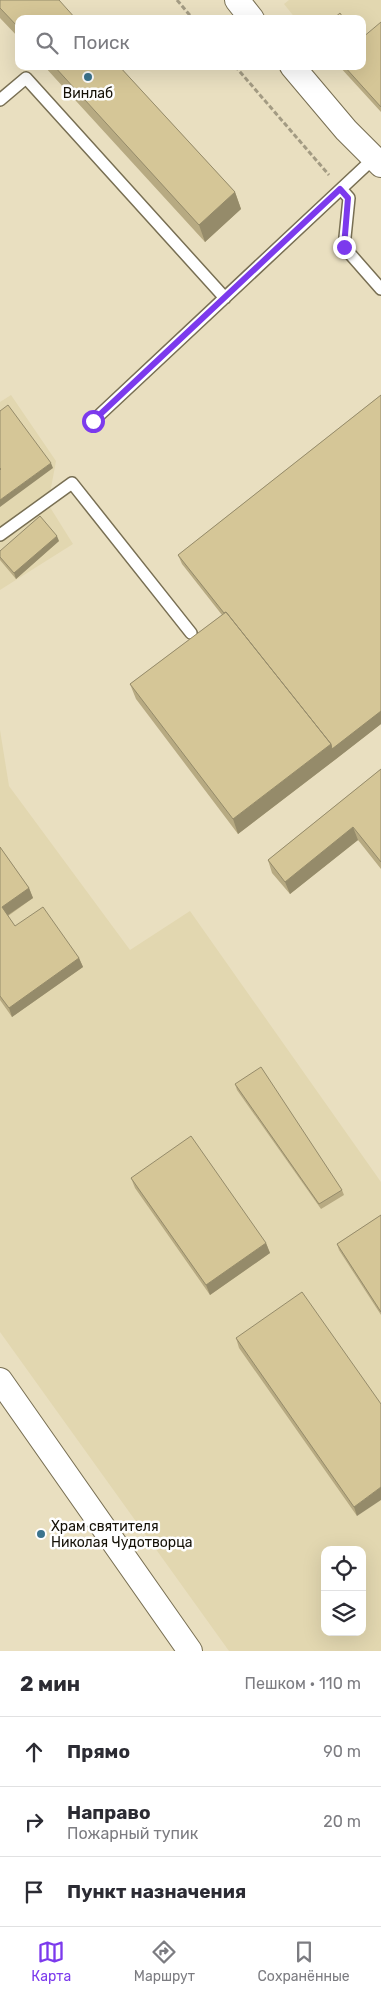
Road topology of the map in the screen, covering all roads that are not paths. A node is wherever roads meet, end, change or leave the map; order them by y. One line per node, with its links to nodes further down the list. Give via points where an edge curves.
1 (237, 0): 2 (street)
2 (249, 15)
3 (295, 70): 5 (street, via 346,130)
4 (0, 100): 8 (lane, via 26,78)
5 (378, 161): 6 (lane)
6 (340, 189): 7 (lane, via 348,198 344,247); 8 (lane)
7 (381, 289)
8 (225, 298): 9 (lane)
9 (93, 421)
10 (0, 535): 11 (lane, via 72,483)
11 (191, 633)
12 (0, 1380): 13 (street)
13 (190, 1651)

